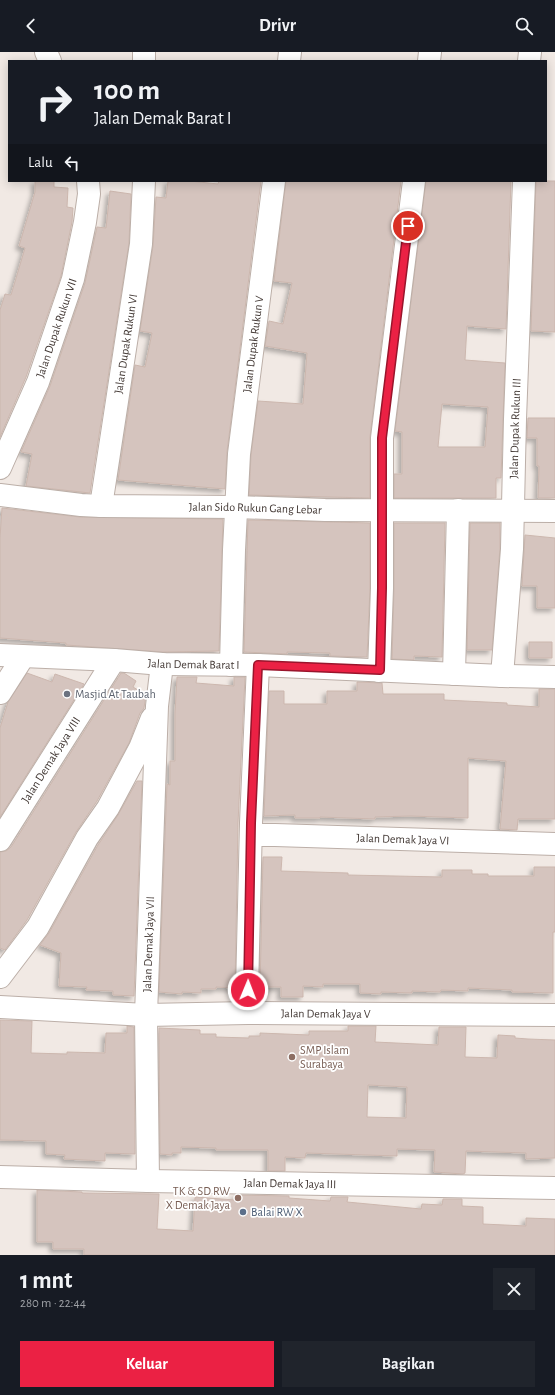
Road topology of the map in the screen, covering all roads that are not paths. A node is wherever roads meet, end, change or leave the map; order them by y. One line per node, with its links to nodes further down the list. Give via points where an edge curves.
1 (88, 182): 6 (street, Jalan Dupak Rukun VII, via 87,208 73,279 38,382)
2 (144, 182): 8 (street, Jalan Dupak Rukun VI, via 141,244)
3 (274, 182): 9 (street, Jalan Dupak Rukun V, via 239,454)
4 (414, 182): 10 (street, via 382,438)
5 (524, 182): 12 (street, Jalan Dupak Rukun III)
6 (0, 468)
7 (0, 495): 8 (street, Jalan Sido Rukun Gang Lebar)
8 (101, 506): 9 (street, Jalan Sido Rukun Gang Lebar)
9 (236, 507): 10 (street, Jalan Sido Rukun Gang Lebar); 18 (street, Jalan Dupak Rukun V)
10 (382, 510): 11 (street, Jalan Sido Rukun Gang Lebar); 20 (street)
11 (458, 510): 12 (street, Jalan Sido Rukun Gang Lebar); 21 (street)
12 (512, 510): 13 (street, Jalan Sido Rukun Gang Lebar); 22 (street, Jalan Dupak Rukun III, via 512,549)
13 (555, 511)
14 (0, 655): 15 (street, Jalan Demak Barat I)
15 (23, 657): 16 (street, Jalan Demak Barat I); 24 (street)
16 (114, 660): 17 (street, Jalan Demak Barat I); 27 (street, Jalan Demak Jaya VIII)
17 (162, 664): 18 (street, Jalan Demak Barat I); 25 (street, Jalan Demak Jaya VII)
18 (231, 665): 19 (street, Jalan Demak Barat I)
19 (258, 665): 20 (street, Jalan Demak Barat I); 26 (street)
20 (380, 670): 21 (street, Jalan Demak Barat I)
21 (454, 674): 22 (street, Jalan Demak Barat I)
22 (502, 676): 23 (street, Jalan Demak Barat I)
23 (555, 676)
24 (0, 693)
25 (157, 706): 29 (street, Jalan Demak Jaya VII, via 140,748 108,808 84,844 38,927); 32 (street, Jalan Demak Jaya VII)
26 (251, 835): 28 (street, Jalan Demak Jaya VI); 31 (street)
27 (0, 840)
28 (555, 844)
29 (0, 977)
30 (0, 1006): 32 (street, Jalan Demak Jaya V)
31 (248, 1013): 32 (street, Jalan Demak Jaya V); 33 (street, Jalan Demak Jaya V)
32 (146, 1015): 35 (street, Jalan Demak Jaya VII)
33 (555, 1015)
34 (0, 1177): 35 (street, Jalan Demak Jaya III)
35 (148, 1181): 36 (street, Jalan Demak Jaya III)
36 (555, 1188)

